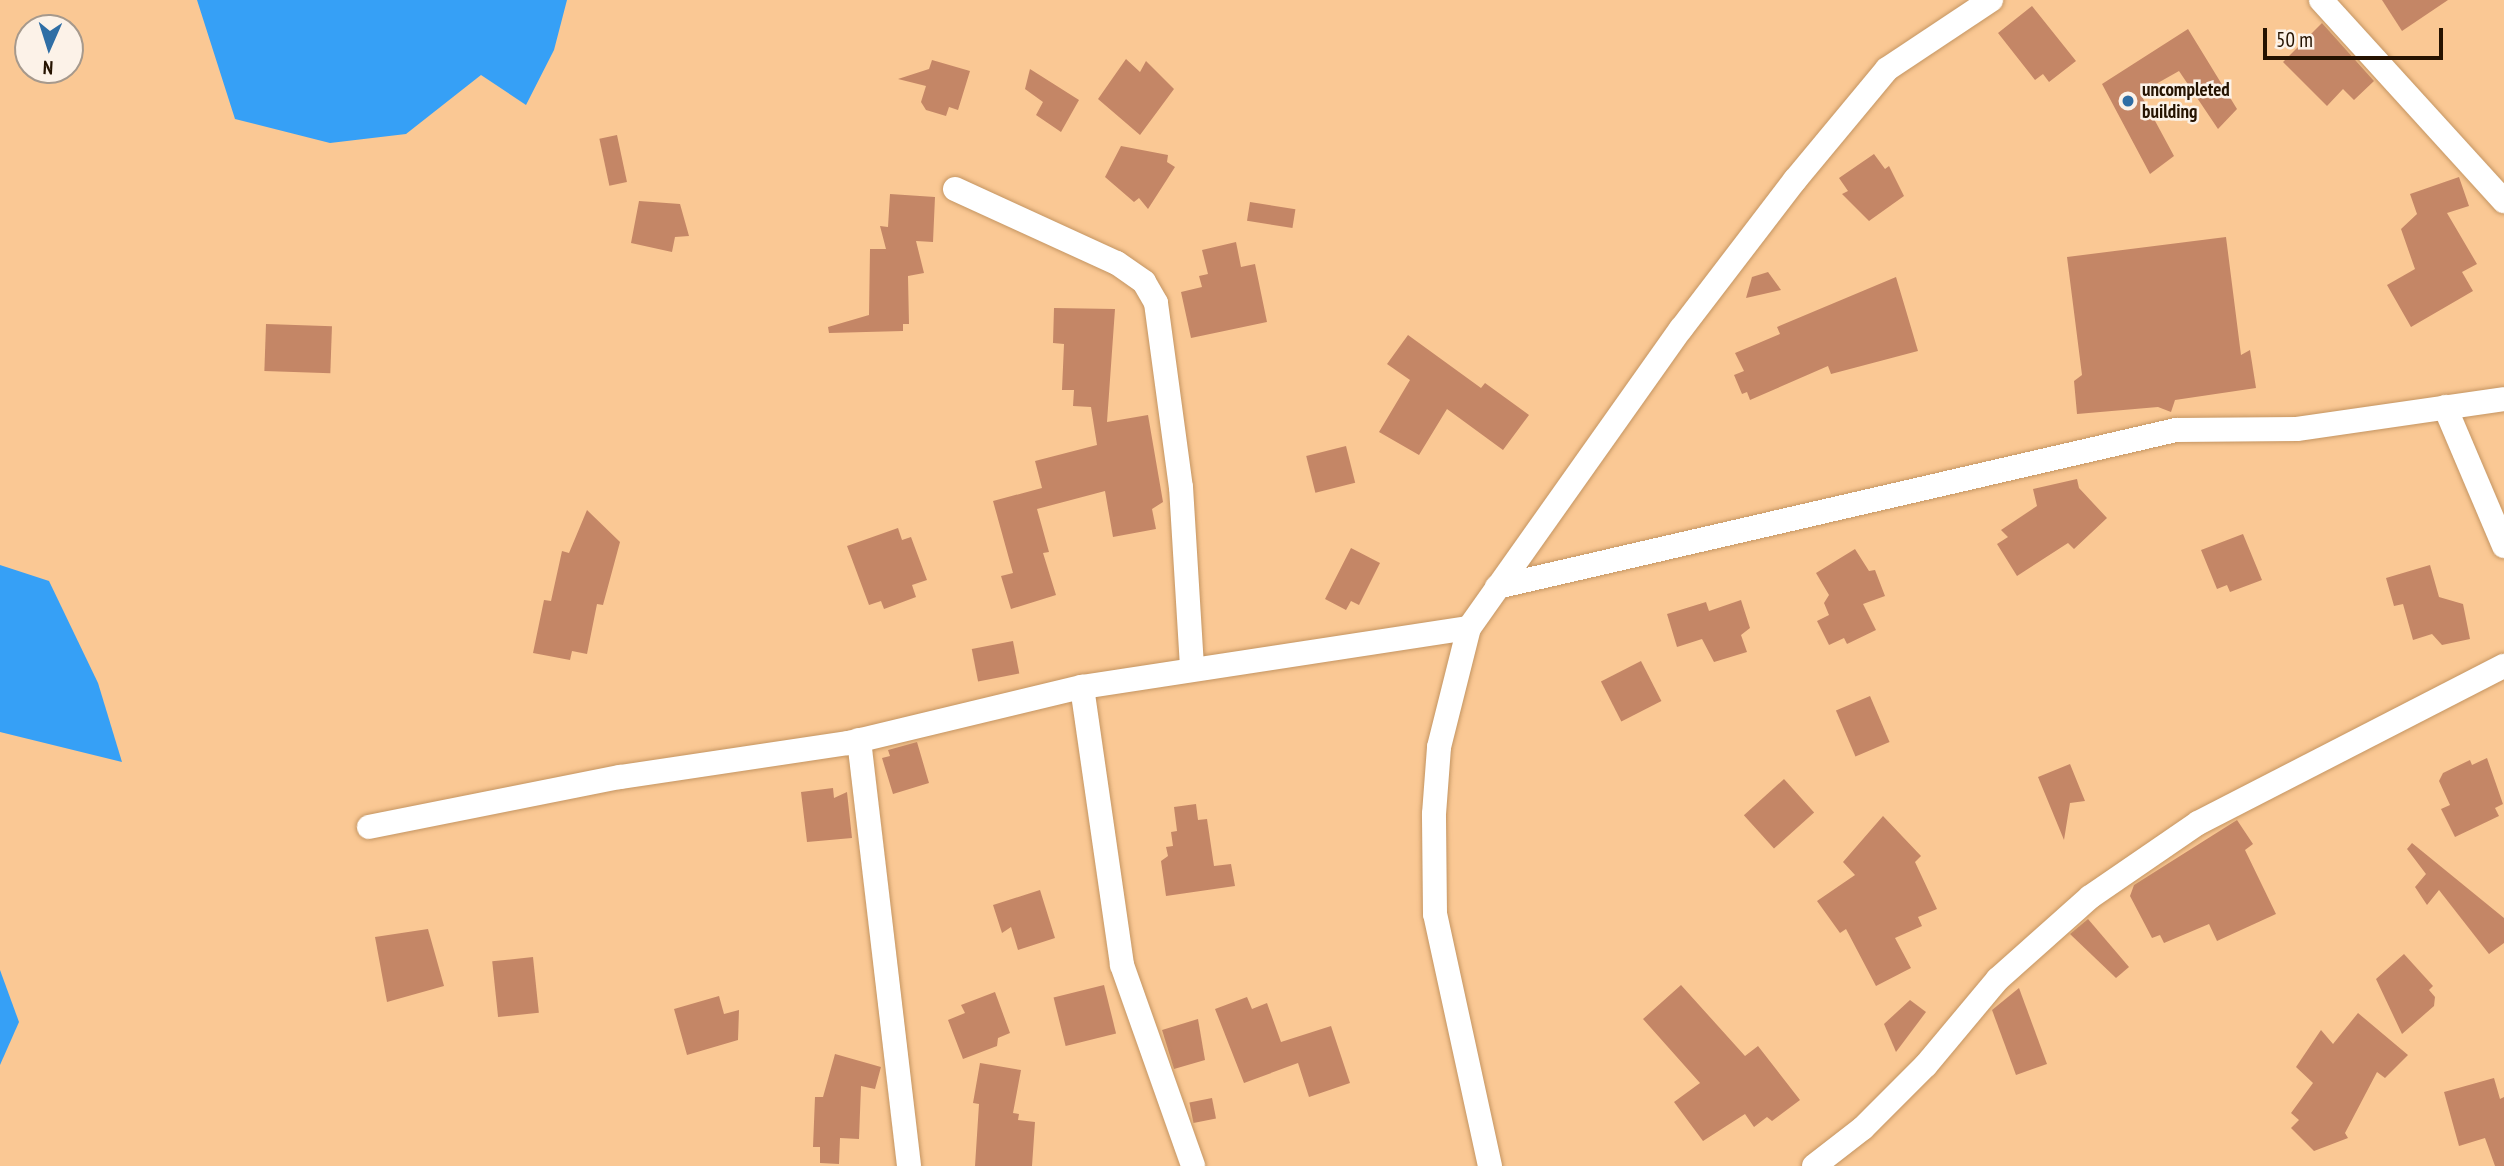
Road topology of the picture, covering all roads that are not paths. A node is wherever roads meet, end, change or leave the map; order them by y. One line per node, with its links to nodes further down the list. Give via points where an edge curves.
1 (1991, 0): 8 (street, via 1888,69 1712,287)
2 (2321, 0): 4 (street)
3 (955, 189): 11 (street, via 1117,263 1144,282 1156,303 1181,487)
4 (2504, 201)
5 (2504, 399): 6 (street)
6 (2445, 407): 7 (street); 8 (street, via 2297,429 2176,430)
7 (2504, 546)
8 (1497, 587): 9 (street)
9 (1469, 628): 11 (street); 17 (street, via 1439,747 1435,914)
10 (2504, 666): 18 (street, via 2198,823 2090,897 1998,979 1926,1065 1863,1128)
11 (1192, 668): 12 (street)
12 (1082, 687): 13 (street); 16 (street, via 1122,965)
13 (859, 740): 14 (street, via 620,777); 15 (street)
14 (369, 827)
15 (909, 1166)
16 (1193, 1166)
17 (1490, 1166)
18 (1814, 1166)

